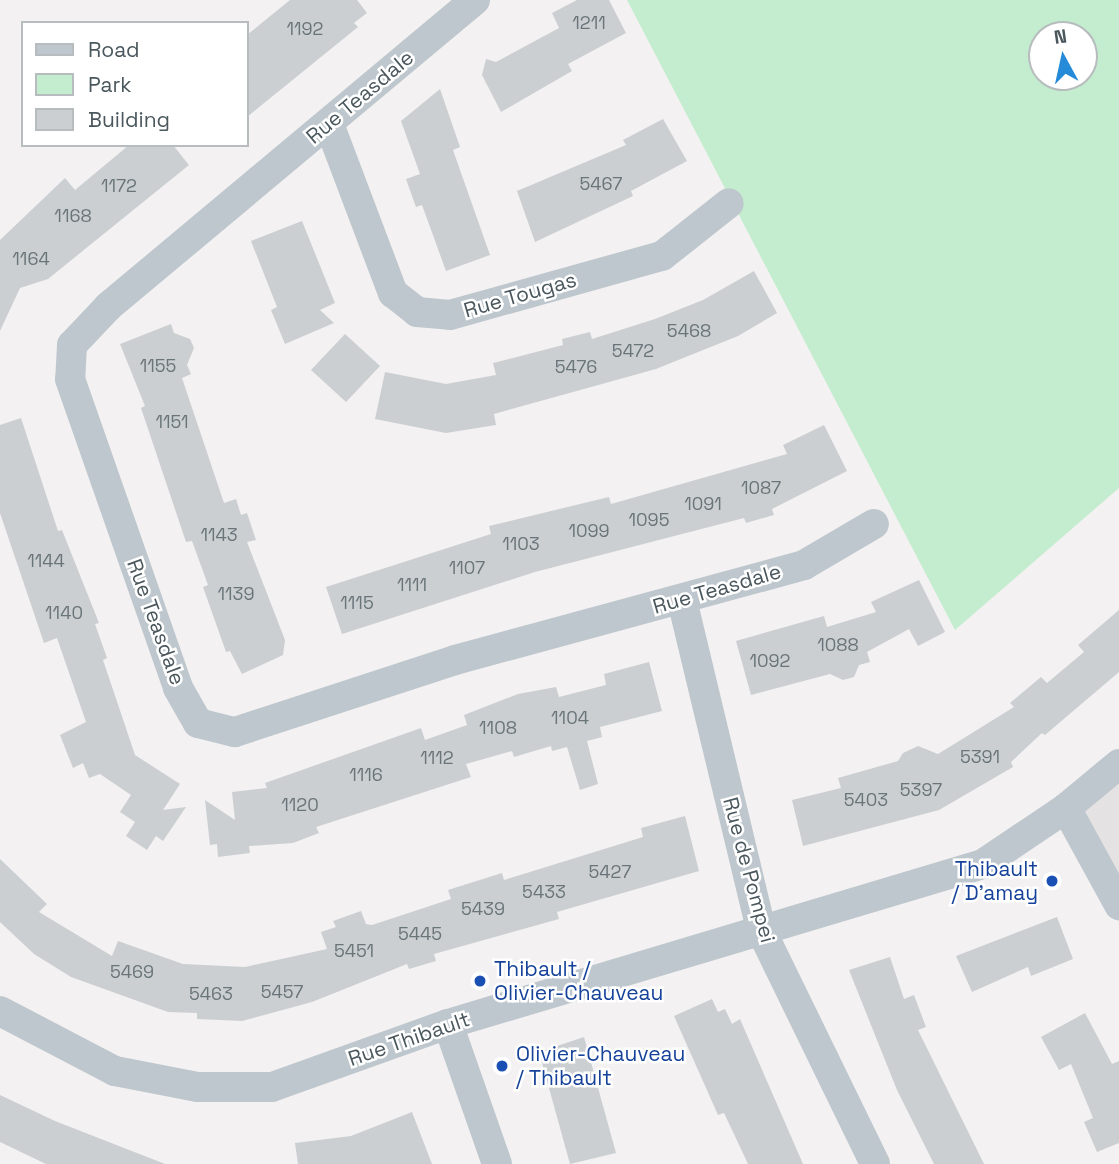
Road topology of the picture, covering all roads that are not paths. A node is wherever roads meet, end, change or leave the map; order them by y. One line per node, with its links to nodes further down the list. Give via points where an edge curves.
1 (475, 0): 2 (street, Rue Teasdale)
2 (329, 124): 3 (street, Rue Tougas, via 393,293 416,312 450,315 662,256); 5 (street, Rue Teasdale, via 108,307 72,345 70,379 178,688 198,723 235,732 455,660)
3 (729, 202)
4 (874, 524): 5 (street, Rue Teasdale, via 804,565)
5 (682, 600): 9 (street, Rue de Pompei)
6 (1119, 764): 7 (street, Rue Thibault)
7 (1066, 808): 8 (street); 9 (street, Rue Thibault, via 983,864)
8 (1119, 905)
9 (761, 930): 11 (street, Rue Thibault); 13 (street, Rue de Pompei)
10 (0, 1011): 11 (street, Rue Thibault, via 115,1071 197,1087 272,1087)
11 (448, 1024): 12 (street)
12 (497, 1164)
13 (875, 1164)

